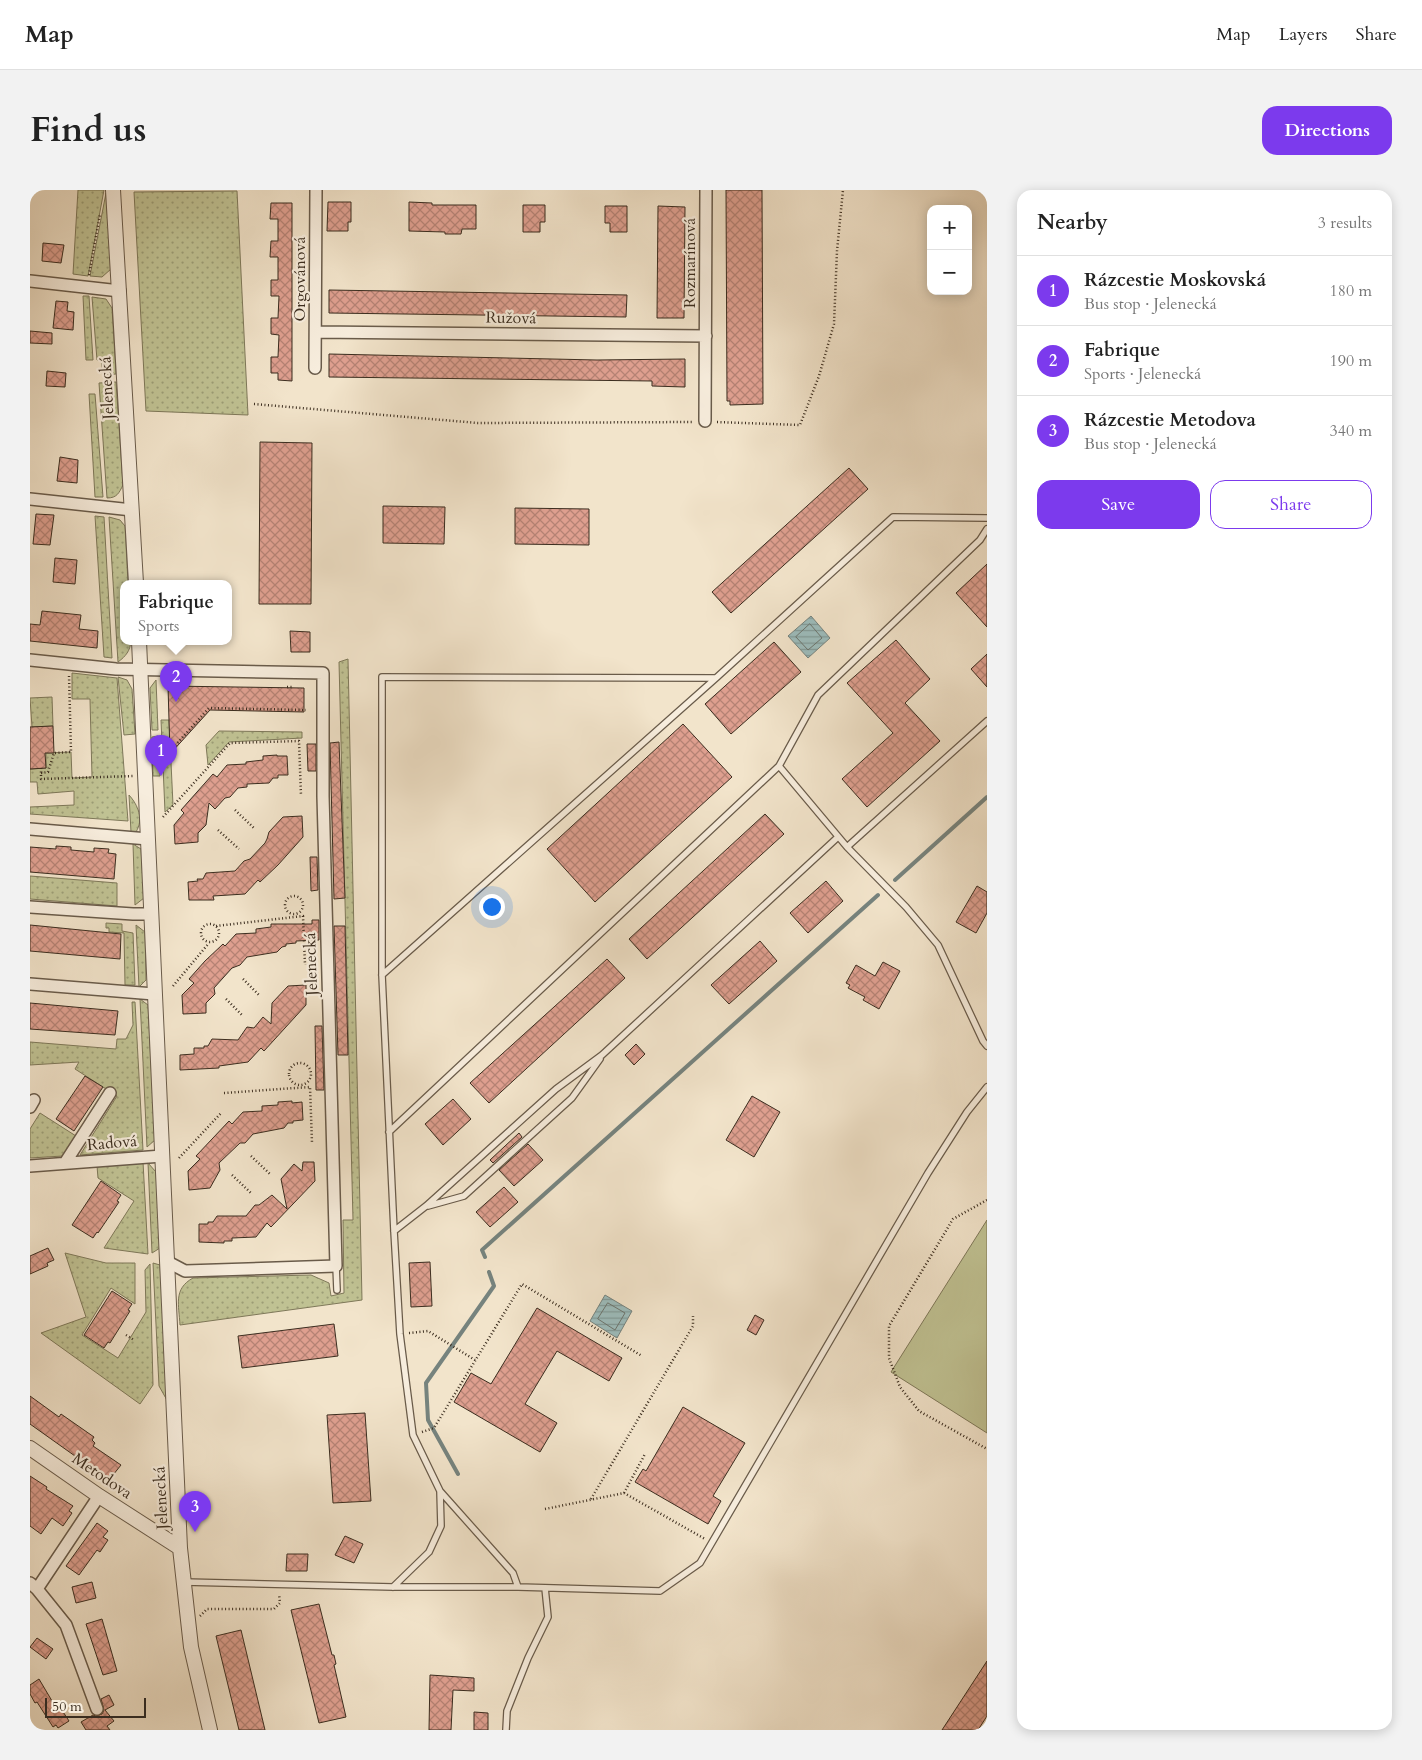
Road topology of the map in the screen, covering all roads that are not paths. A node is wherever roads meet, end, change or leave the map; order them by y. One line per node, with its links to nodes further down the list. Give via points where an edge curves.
1 (113, 190): 5 (street, Jelenecká)
2 (316, 190): 6 (street, Orgovánová)
3 (706, 190): 7 (street, Rozmarínová)
4 (30, 281): 5 (street)
5 (120, 292): 11 (street, Jelenecká)
6 (316, 332): 7 (street, Ružová); 8 (street, Orgovánová)
7 (706, 336): 9 (street, Rozmarínová)
8 (315, 368)
9 (705, 422)
10 (30, 499): 11 (street)
11 (132, 510): 14 (street, Jelenecká)
12 (987, 518): 18 (lane, via 892,517)
13 (987, 529): 20 (lane, via 980,540 818,695)
14 (136, 580)
15 (138, 645): 17 (street, Jelenecká)
16 (30, 660): 17 (street, via 70,669)
17 (140, 670): 23 (street, Jelenecká); 41 (street, Jelenecká, via 323,674 323,796)
18 (716, 678): 27 (lane); 27 (lane, via 382,677)
19 (987, 721): 24 (lane)
20 (779, 766): 22 (lane); 34 (lane)
21 (30, 829): 23 (street)
22 (838, 837): 24 (lane); 31 (lane)
23 (148, 840): 26 (street, Jelenecká)
24 (847, 847): 30 (lane, via 938,945)
25 (30, 906): 26 (street)
26 (152, 914): 29 (street, Jelenecká)
27 (382, 975): 34 (lane)
28 (30, 984): 29 (street)
29 (154, 994): 35 (street, Jelenecká)
30 (987, 1046)
31 (602, 1054): 38 (lane, via 556,1088); 38 (lane, via 572,1098 464,1196)
32 (987, 1087): 51 (lane, via 928,1173 700,1564 660,1591)
33 (110, 1092): 36 (street, Radová)
34 (389, 1132): 39 (lane)
35 (162, 1156): 36 (street, Radová); 40 (street, Jelenecká)
36 (65, 1163): 37 (street, Radová)
37 (30, 1166)
38 (426, 1206): 39 (lane)
39 (394, 1231): 44 (lane, via 400,1334 413,1435)
40 (168, 1262): 41 (street, via 185,1271); 46 (street, Jelenecká)
41 (336, 1266): 42 (lane)
42 (337, 1290)
43 (30, 1448): 45 (street, Metodova)
44 (440, 1491): 49 (lane, via 441,1526 429,1552); 50 (lane, via 513,1573)
45 (99, 1496): 46 (street, Metodova); 48 (street)
46 (180, 1548): 47 (street, Jelenecká)
47 (184, 1582): 49 (lane); 53 (street, Jelenecká, via 191,1647)
48 (34, 1586): 52 (street, via 66,1625)
49 (393, 1587): 50 (lane)
50 (518, 1587): 51 (lane)
51 (545, 1588): 54 (lane, via 548,1616 507,1711)
52 (97, 1709)
53 (210, 1730)
54 (506, 1730)

